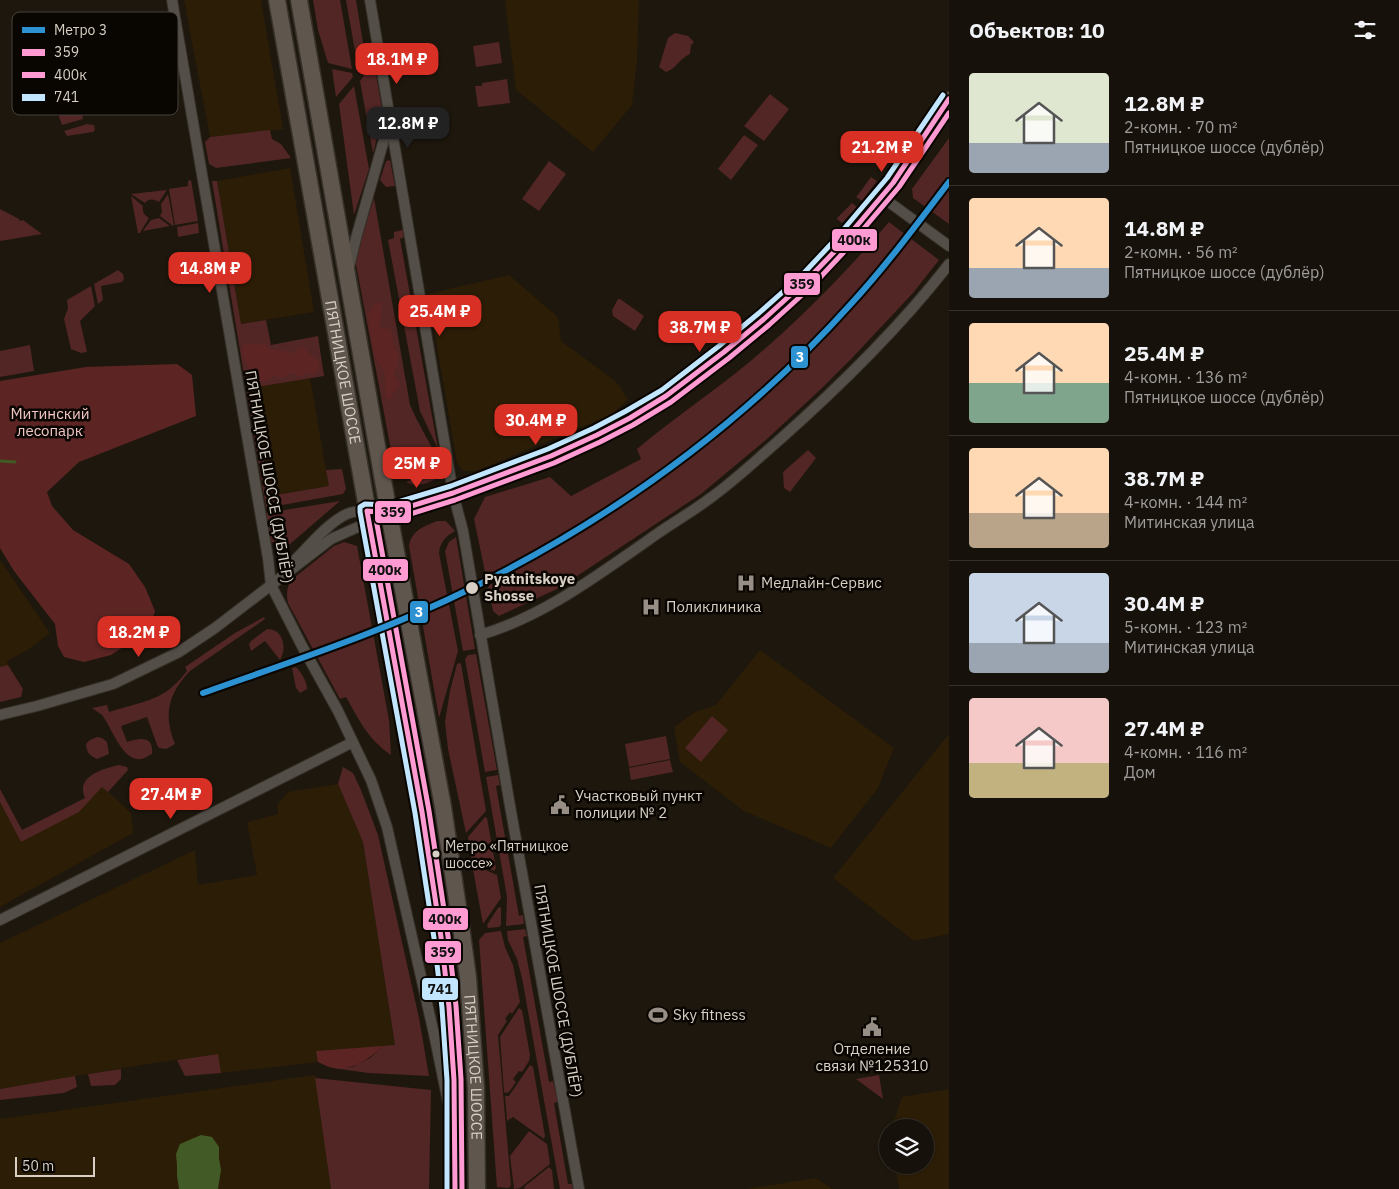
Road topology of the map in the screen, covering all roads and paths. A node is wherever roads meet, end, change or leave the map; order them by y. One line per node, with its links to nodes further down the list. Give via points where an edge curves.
1 (277, 0): 13 (main road, ПЯТНИЦКОЕ ШОССЕ)
2 (300, 0): 10 (main road, ПЯТНИЦКОЕ ШОССЕ)
3 (370, 0): 6 (street, ПЯТНИЦКОЕ ШОССЕ (ДУБЛЁР))
4 (178, 35): 14 (street, ПЯТНИЦКОЕ ШОССЕ (ДУБЛЁР))
5 (949, 99): 7 (main road)
6 (390, 118): 10 (street); 11 (street, ПЯТНИЦКОЕ ШОССЕ (ДУБЛЁР))
7 (882, 197): 8 (street); 11 (main road, via 838,248 783,302 666,396 597,436)
8 (949, 246)
9 (949, 264): 15 (street, via 848,377 804,419 709,499 578,588 542,609)
10 (347, 275): 12 (main road, ПЯТНИЦКОЕ ШОССЕ)
11 (454, 493): 12 (main road); 15 (street, ПЯТНИЦКОЕ ШОССЕ (ДУБЛЁР))
12 (389, 513): 13 (main road); 21 (main road, ПЯТНИЦКОЕ ШОССЕ, via 443,807 468,977 476,1088)
13 (368, 516): 14 (street, via 331,539); 14 (street, via 348,513 338,519); 19 (main road, ПЯТНИЦКОЕ ШОССЕ, via 422,812 441,937 453,1062)
14 (271, 585): 16 (street, via 215,628 145,669 113,684); 17 (street, ПЯТНИЦКОЕ ШОССЕ (ДУБЛЁР))
15 (480, 635): 22 (street, ПЯТНИЦКОЕ ШОССЕ (ДУБЛЁР))
16 (0, 715)
17 (353, 742): 18 (street); 19 (street, ПЯТНИЦКОЕ ШОССЕ (ДУБЛЁР), via 371,780 387,827)
18 (0, 920)
19 (455, 1140): 20 (main road, ПЯТНИЦКОЕ ШОССЕ)
20 (455, 1189)
21 (476, 1189)
22 (579, 1189)

